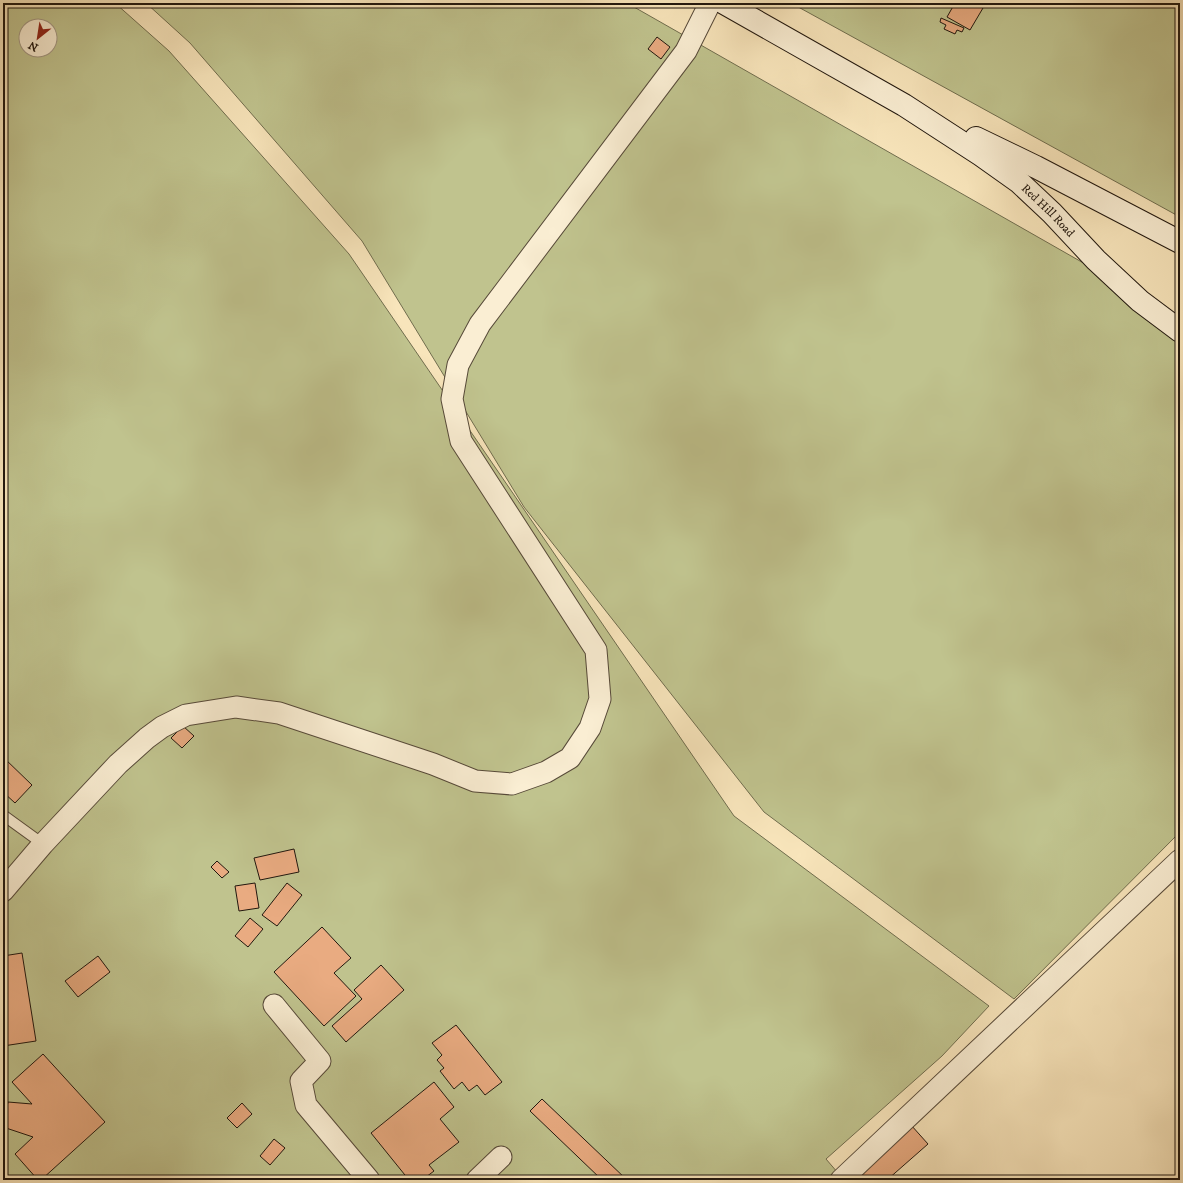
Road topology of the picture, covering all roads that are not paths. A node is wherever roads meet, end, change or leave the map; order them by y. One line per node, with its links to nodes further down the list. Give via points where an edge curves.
1 (710, 3): 7 (street, via 686,51 480,324 458,365 452,399 461,441 596,650 600,699 590,728 570,758 546,772 512,784 475,782 433,764 279,713 236,707 216,710 186,715 162,726 118,764)
2 (724, 3): 3 (main road, Red Hill Road)
3 (904, 105): 4 (main road, Red Hill Road, via 1036,167); 5 (main road, Red Hill Road, via 1019,182 1140,301)
4 (1180, 242)
5 (1180, 331)
6 (3, 815): 7 (lane)
7 (43, 844): 9 (street)
8 (1180, 860): 14 (street)
9 (3, 891)
10 (274, 1005): 12 (street, via 320,1062 301,1081 306,1106)
11 (502, 1157): 13 (street)
12 (370, 1180)
13 (477, 1180)
14 (840, 1180)

